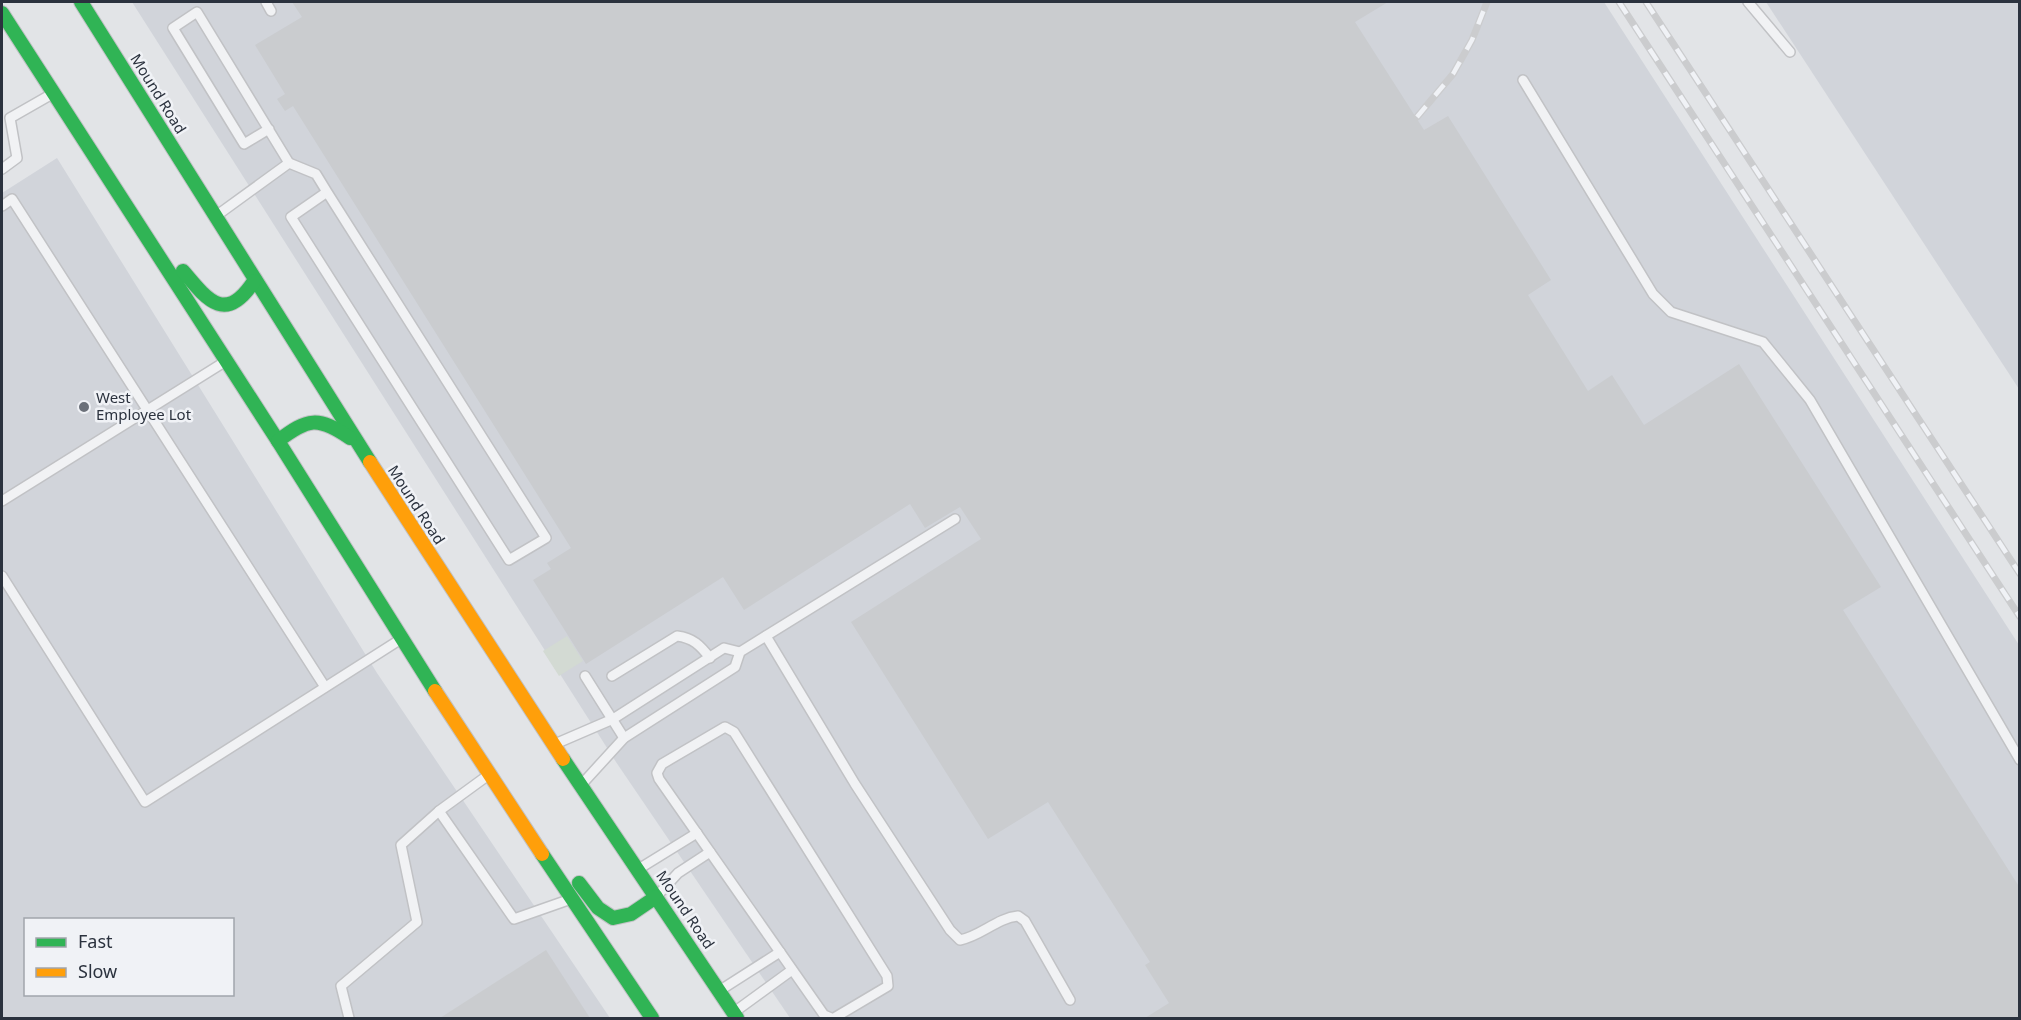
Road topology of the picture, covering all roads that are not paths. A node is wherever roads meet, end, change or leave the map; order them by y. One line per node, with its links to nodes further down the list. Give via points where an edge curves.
1 (81, 2): 16 (main road, Mound Road)
2 (266, 2): 4 (lane)
3 (1748, 2): 6 (lane)
4 (271, 11)
5 (2, 13): 8 (main road)
6 (1790, 52)
7 (1523, 80): 39 (lane, via 1653,294 1671,312 1763,342 1810,400)
8 (54, 94): 9 (lane); 15 (main road)
9 (6, 117): 12 (lane, via 17,158)
10 (268, 129): 10 (lane, via 197,12 173,28 244,144); 11 (lane)
11 (290, 163): 13 (lane, via 316,174); 16 (lane)
12 (2, 169)
13 (327, 192): 13 (lane, via 546,538 509,560 291,217)
14 (2, 206): 19 (lane, via 12,199)
15 (128, 208): 17 (main road, via 213,304 225,307 241,301); 18 (main road)
16 (214, 217): 17 (main road, Mound Road)
17 (254, 281): 21 (main road, Mound Road)
18 (226, 361): 19 (lane); 20 (main road)
19 (147, 410): 22 (lane); 32 (lane)
20 (278, 441): 21 (main road, via 298,426 313,421 330,423); 26 (main road)
21 (355, 441): 38 (main road, Mound Road)
22 (2, 501)
23 (956, 519): 25 (lane)
24 (2, 576): 32 (lane, via 145,802)
25 (766, 636): 27 (lane); 52 (lane, via 855,784 950,930 960,940 972,938 1018,916 1025,921)
26 (402, 639): 32 (lane); 34 (main road)
27 (740, 652): 28 (lane, via 724,648); 33 (lane, via 735,668)
28 (710, 658): 29 (lane); 31 (lane, via 699,644 677,636)
29 (688, 671): 33 (lane); 35 (lane)
30 (585, 676): 35 (lane)
31 (612, 676)
32 (325, 687)
33 (700, 689): 36 (lane)
34 (439, 698): 37 (main road); 40 (main road)
35 (613, 719): 36 (lane); 38 (lane)
36 (624, 738): 41 (lane)
37 (488, 745)
38 (553, 745): 41 (main road, Mound Road)
39 (2019, 760)
40 (489, 775): 42 (lane); 48 (main road)
41 (580, 786): 46 (main road, Mound Road)
42 (439, 811): 48 (lane, via 514,919); 55 (lane, via 401,845 417,922 341,986)
43 (697, 834): 44 (lane); 46 (lane); 56 (lane, via 657,773 662,764 724,727 730,728 887,976 888,986)
44 (710, 852): 47 (lane, via 678,873); 49 (lane)
45 (570, 870): 47 (main road, via 607,917 618,920 631,915)
46 (637, 870): 47 (main road, Mound Road)
47 (656, 897): 51 (main road, Mound Road)
48 (573, 899): 54 (main road)
49 (780, 952): 50 (lane); 51 (lane)
50 (792, 970): 53 (lane); 56 (lane, via 824,1015)
51 (719, 991): 53 (main road, Mound Road)
52 (1070, 1000)
53 (735, 1016)
54 (648, 1017)
55 (349, 1018)
56 (833, 1018)

